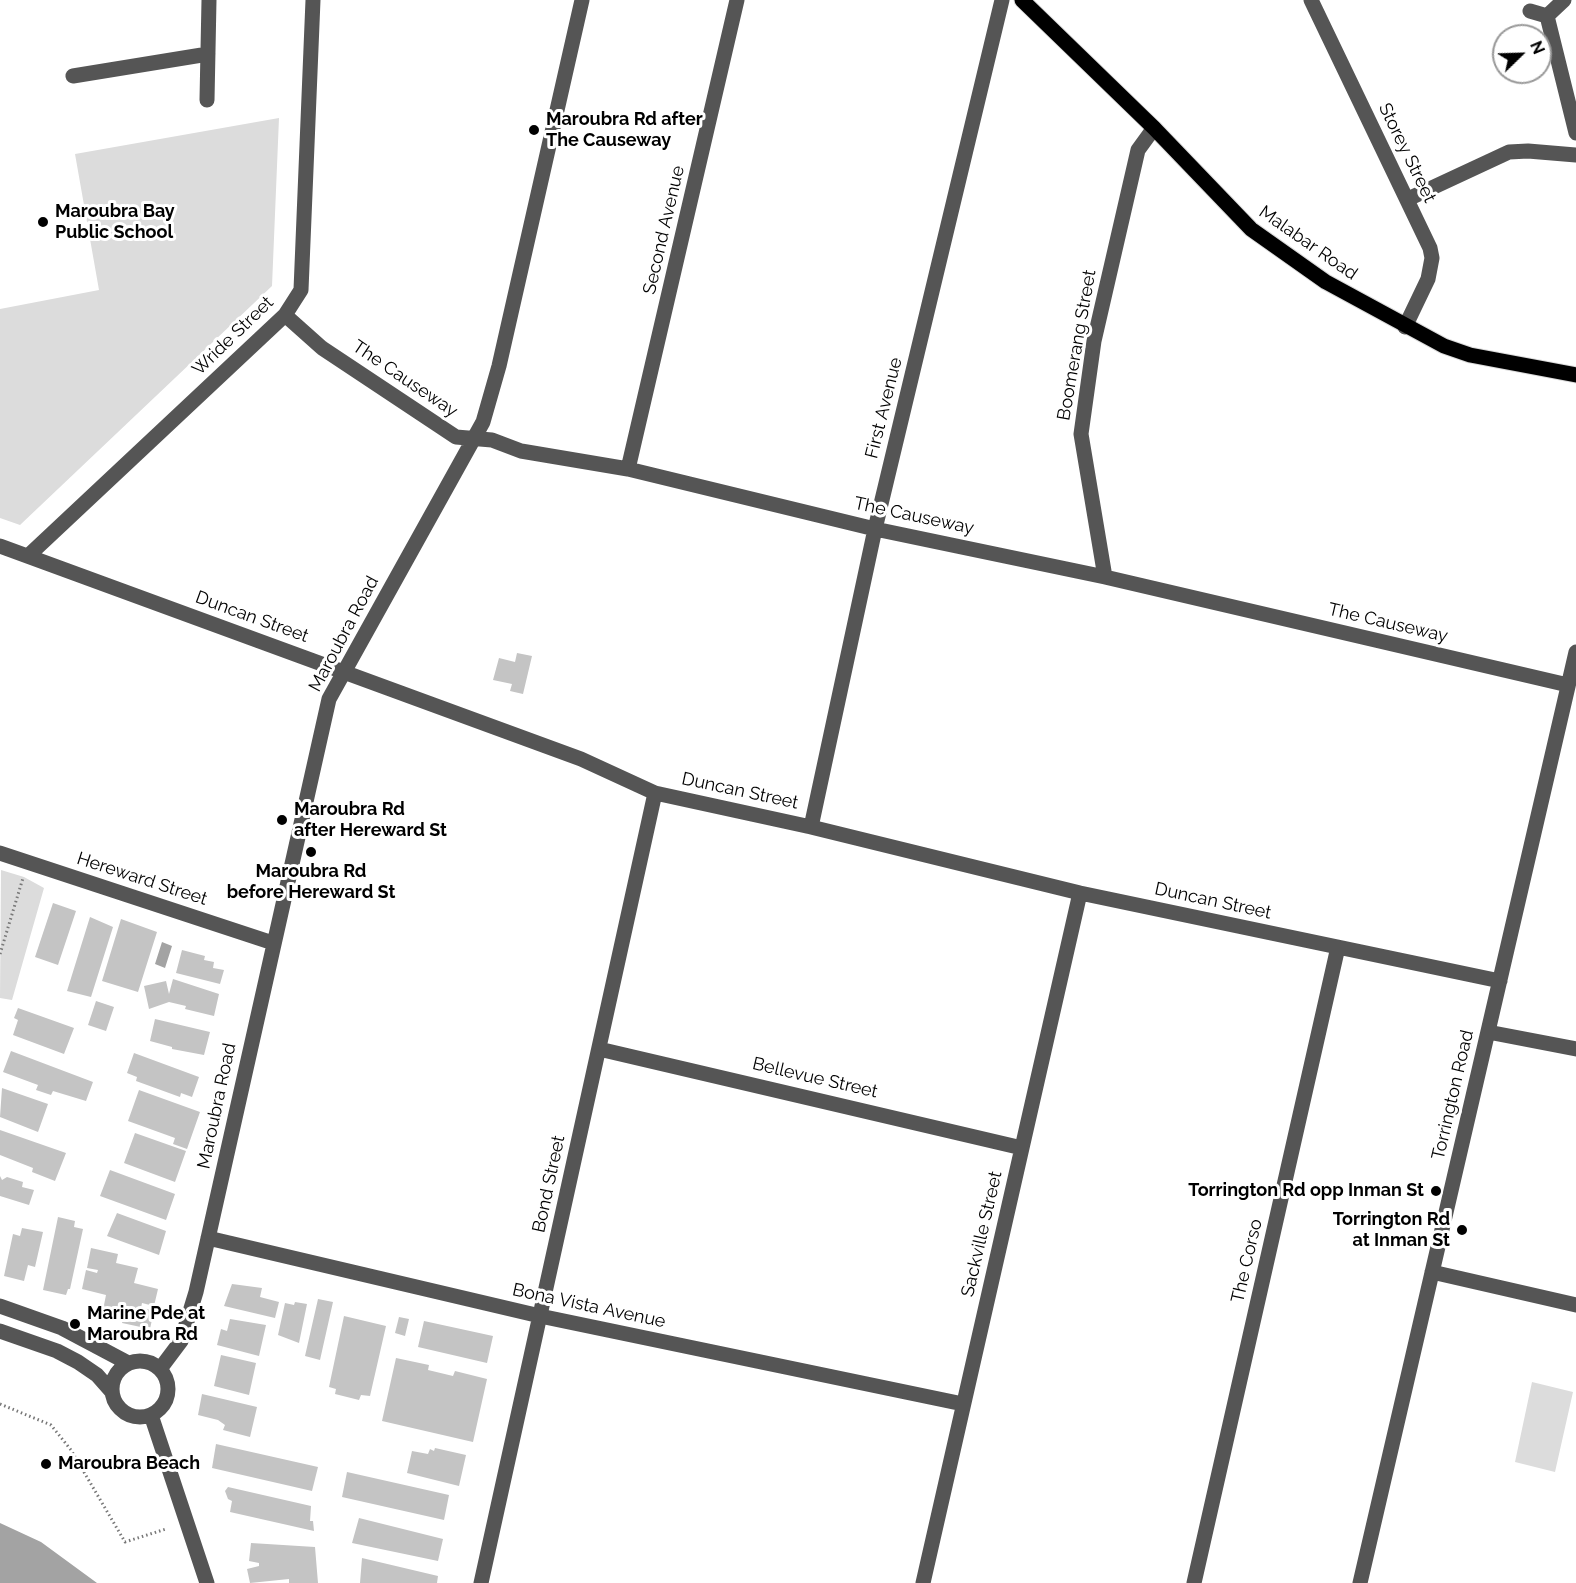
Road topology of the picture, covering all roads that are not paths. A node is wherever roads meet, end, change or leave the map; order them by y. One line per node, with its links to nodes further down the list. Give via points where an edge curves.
1 (209, 0): 11 (street)
2 (313, 0): 18 (street, Wride Street, via 301,290)
3 (582, 0): 21 (street, Maroubra Road, via 499,366)
4 (738, 0): 22 (street, Second Avenue)
5 (1002, 0): 23 (street, First Avenue)
6 (1022, 0): 14 (main road, Malabar Road)
7 (1311, 0): 17 (street, Storey Street)
8 (1564, 0): 10 (street)
9 (1530, 11): 10 (street)
10 (1547, 16): 15 (street)
11 (208, 54): 12 (street); 13 (street)
12 (73, 76)
13 (207, 100)
14 (1155, 128): 19 (main road, Malabar Road, via 1251,229 1326,282); 26 (street, Boomerang Street, via 1138,150 1094,341 1081,434)
15 (1576, 133)
16 (1576, 155): 17 (street, via 1509,152)
17 (1408, 200): 19 (street, Storey Street, via 1427,238 1431,258 1424,291)
18 (285, 315): 21 (street, The Causeway, via 322,348 456,437); 25 (street, Wride Street)
19 (1405, 327): 20 (main road, Malabar Road, via 1470,355)
20 (1576, 375)
21 (475, 439): 22 (street, The Causeway); 28 (street, Maroubra Road)
22 (628, 469): 23 (street, The Causeway)
23 (875, 529): 26 (street, The Causeway); 31 (street, First Avenue)
24 (0, 546): 25 (street, Duncan Street)
25 (28, 556): 28 (street, Duncan Street)
26 (1105, 577): 29 (street, The Causeway)
27 (1576, 652): 29 (street, Torrington Road)
28 (343, 671): 30 (street, Duncan Street, via 581,759); 34 (street, Maroubra Road, via 329,699)
29 (1568, 685): 36 (street, Torrington Road)
30 (655, 793): 31 (street, Duncan Street); 38 (street, Bond Street)
31 (811, 827): 33 (street, Duncan Street)
32 (0, 853): 34 (street, Hereward Street)
33 (1080, 893): 35 (street, Duncan Street); 40 (street, Sackville Street)
34 (273, 942): 41 (street, Maroubra Road)
35 (1338, 947): 36 (street, Duncan Street); 55 (street, The Corso)
36 (1500, 981): 37 (street, Torrington Road)
37 (1488, 1032): 39 (street); 42 (street, Torrington Road)
38 (599, 1049): 40 (street, Bellevue Street); 45 (street, Bond Street)
39 (1576, 1049)
40 (1022, 1148): 50 (street, Sackville Street)
41 (208, 1238): 45 (street, Bona Vista Avenue); 48 (street, Maroubra Road, via 182,1341)
42 (1432, 1272): 43 (street); 56 (street, Torrington Road)
43 (1576, 1305)
44 (0, 1306): 47 (street, via 62,1328)
45 (540, 1316): 50 (street, Bona Vista Avenue); 53 (street, Bond Street)
46 (0, 1331): 49 (street, via 78,1362)
47 (128, 1363): 48 (street, via 145,1361); 49 (street, via 115,1375)
48 (160, 1369): 51 (street, via 168,1394)
49 (112, 1392): 51 (street, via 126,1413)
50 (963, 1404): 54 (street, Sackville Street)
51 (151, 1415): 52 (street)
52 (207, 1583)
53 (481, 1583)
54 (922, 1583)
55 (1194, 1583)
56 (1360, 1583)

